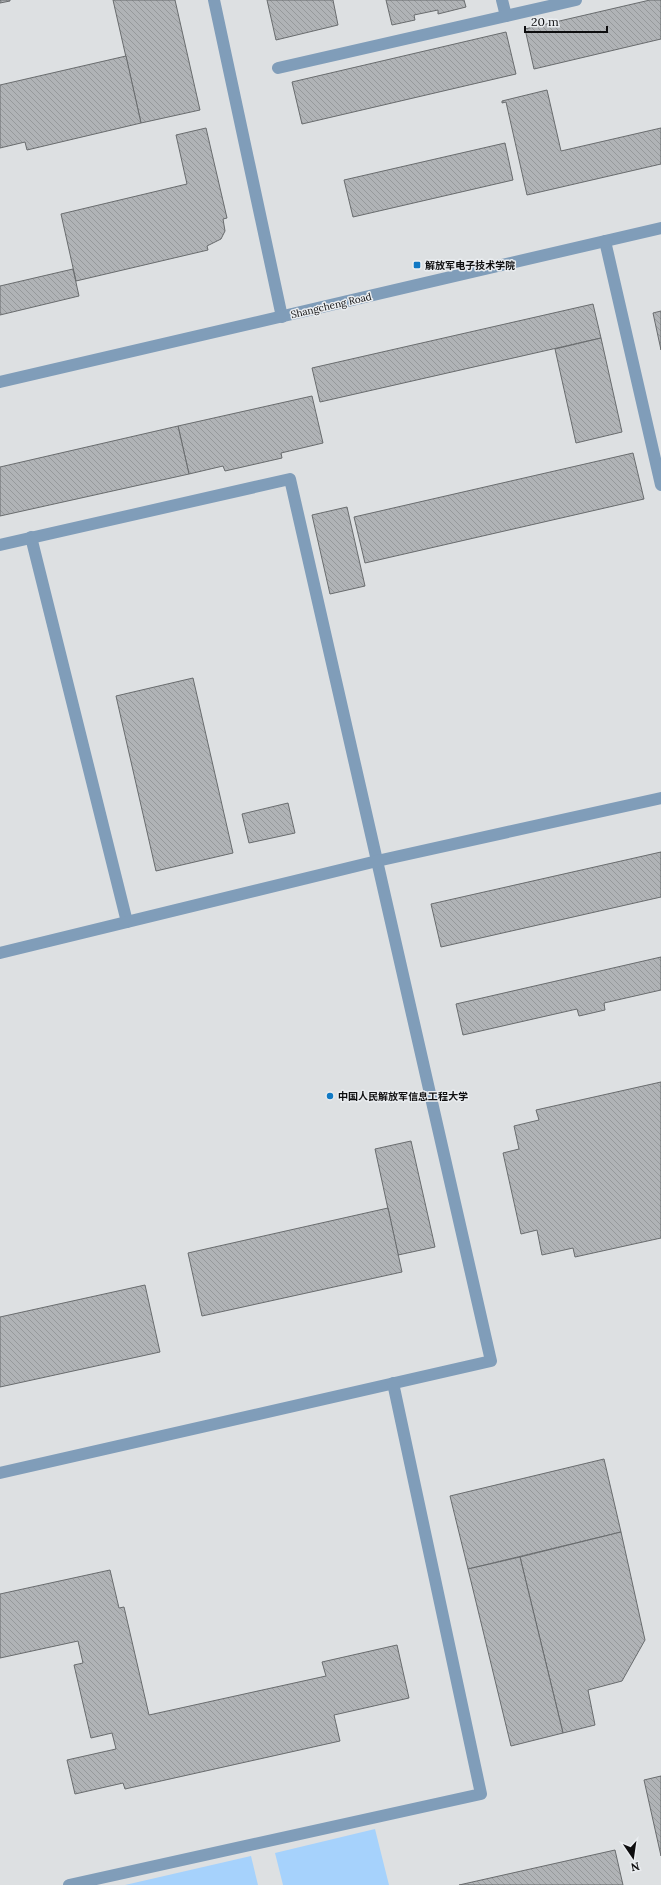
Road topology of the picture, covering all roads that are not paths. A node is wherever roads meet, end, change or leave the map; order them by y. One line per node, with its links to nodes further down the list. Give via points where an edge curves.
1 (214, 0): 8 (street)
2 (502, 0): 4 (street)
3 (576, 0): 4 (street)
4 (506, 16): 5 (street)
5 (278, 68)
6 (661, 228): 7 (street, Shangcheng Road)
7 (605, 241): 8 (street, Shangcheng Road); 10 (street)
8 (282, 316): 9 (street, Shangcheng Road)
9 (0, 382)
10 (661, 485)
11 (32, 537): 12 (street); 14 (street, via 290,479); 15 (street)
12 (0, 545)
13 (661, 798): 14 (street)
14 (377, 861): 15 (street); 17 (street, via 491,1360)
15 (127, 922): 16 (street)
16 (0, 953)
17 (392, 1383): 18 (street); 19 (street, via 481,1794)
18 (0, 1473)
19 (69, 1885)

